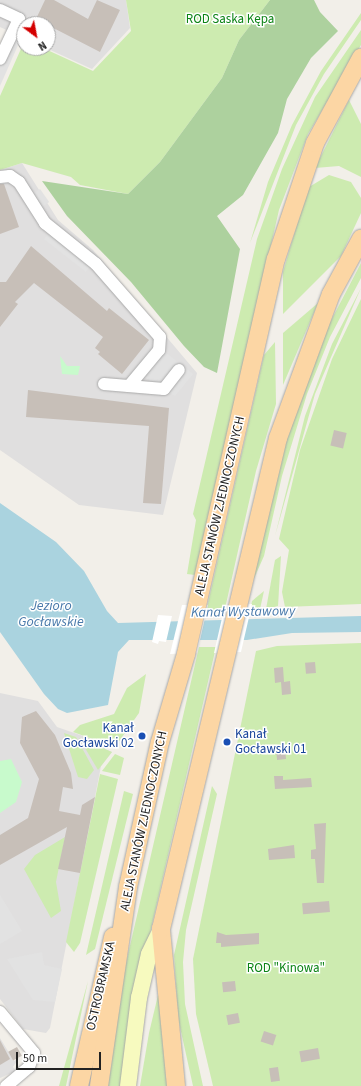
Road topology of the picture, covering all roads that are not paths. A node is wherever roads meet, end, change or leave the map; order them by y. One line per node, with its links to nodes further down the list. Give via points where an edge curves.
1 (0, 10): 3 (street, via 19,19)
2 (361, 58): 9 (main road, ALEJA STANÓW ZJEDNOCZONYCH, via 315,143 281,238 198,605 160,742)
3 (0, 59)
4 (0, 177): 8 (street, via 10,176 19,182 45,223 96,264 160,337 159,350)
5 (361, 239): 10 (main road, via 337,282 290,400 236,605)
6 (179, 370): 8 (street, via 164,389)
7 (104, 384): 8 (street)
8 (129, 386)
9 (128, 887): 14 (main road, OSTROBRAMSKA, via 105,965); 15 (main road, ALEJA STANÓW ZJEDNOCZONYCH)
10 (161, 929): 12 (main road); 16 (main road, via 149,954 139,998)
11 (0, 1012): 13 (street, via 10,1027 32,1048 30,1067)
12 (170, 1033): 17 (main road); 18 (main road)
13 (6, 1086)
14 (79, 1086)
15 (99, 1086)
16 (128, 1086)
17 (176, 1086)
18 (187, 1086)

